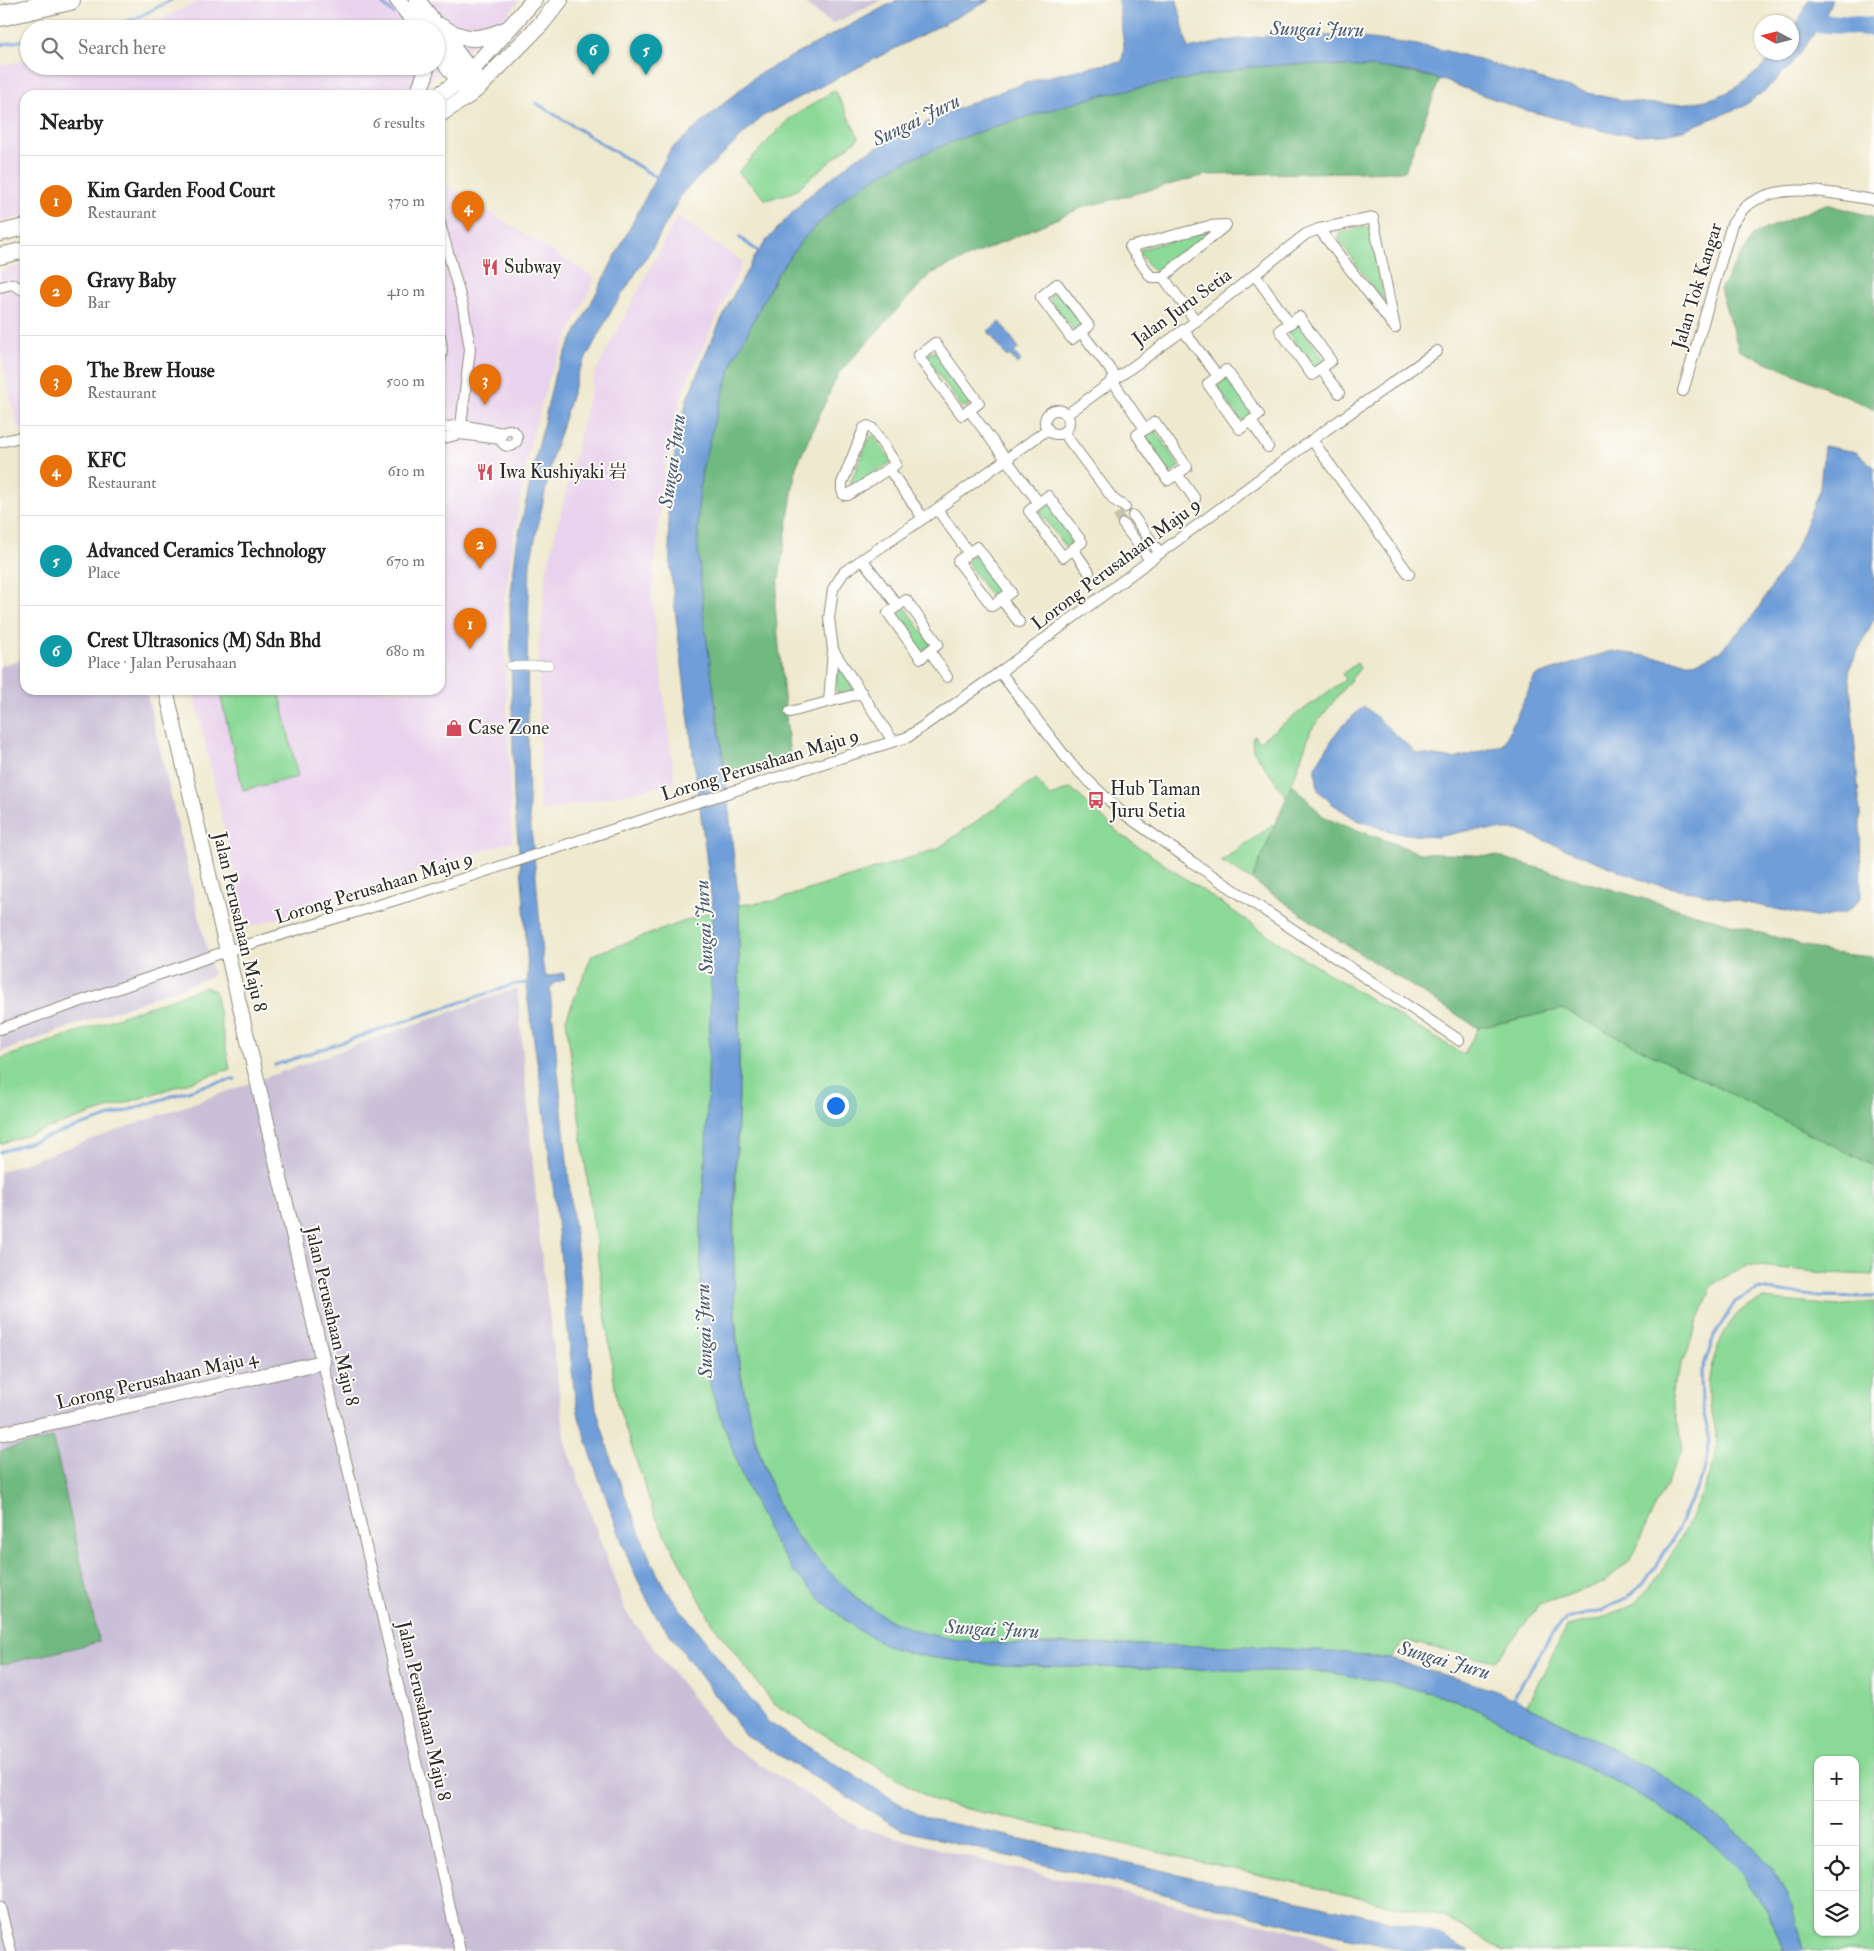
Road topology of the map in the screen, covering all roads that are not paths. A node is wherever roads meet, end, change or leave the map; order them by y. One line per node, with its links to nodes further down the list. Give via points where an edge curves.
1 (70, 0): 6 (highway)
2 (398, 0): 7 (main road)
3 (417, 0): 8 (main road)
4 (534, 0): 9 (main road)
5 (560, 0): 16 (main road)
6 (0, 16)
7 (416, 20)
8 (421, 20)
9 (510, 28): 10 (main road, via 469,40); 14 (main road)
10 (445, 32)
11 (445, 53): 14 (main road)
12 (445, 58): 14 (main road)
13 (425, 75): 15 (main road)
14 (465, 76): 16 (main road); 17 (main road)
15 (420, 90)
16 (475, 90): 18 (main road)
17 (445, 91)
18 (445, 111)
19 (1874, 200): 36 (street, Jalan Tok Kangar, via 1795,191 1768,194 1747,205 1732,224)
20 (20, 228): 22 (main road)
21 (1319, 229): 21 (street, Jalan Juru Setia, via 1373,218 1395,328 1331,244); 24 (street, Jalan Juru Setia, via 1306,234)
22 (0, 233)
23 (445, 259): 44 (street, via 463,306 470,350)
24 (1255, 275): 28 (street, Jalan Juru Setia); 29 (street)
25 (1162, 277): 25 (street, via 1151,277 1130,247 1209,226 1226,225); 28 (street)
26 (0, 286): 27 (street, via 12,284)
27 (20, 288)
28 (1196, 321): 30 (street, Jalan Juru Setia)
29 (1290, 324): 33 (street, via 1280,330 1312,375); 33 (street, via 1299,317 1331,361)
30 (1183, 330): 34 (street); 35 (street, Jalan Juru Setia)
31 (1081, 332): 31 (street, via 1072,339 1041,297 1057,284 1089,326); 35 (street)
32 (1437, 351): 49 (street, Lorong Perusahaan Maju 9)
33 (1321, 369): 37 (street)
34 (1218, 376): 40 (street, via 1226,370 1259,415); 40 (street, via 1208,384 1240,429)
35 (1114, 379): 39 (street, Jalan Juru Setia); 43 (street)
36 (1683, 392)
37 (1339, 393)
38 (969, 410): 38 (street, via 962,415 918,356 935,344 979,403); 52 (street)
39 (1066, 415): 42 (street, Jalan Juru Setia, via 1060,410 1050,413 1046,419); 45 (street, via 1069,422)
40 (1251, 421): 51 (street)
41 (445, 428): 44 (street)
42 (1048, 429): 45 (street, via 1055,434); 52 (street, Jalan Juru Setia)
43 (1145, 429): 54 (street, via 1136,435 1168,480); 54 (street, via 1155,422 1187,467)
44 (460, 430): 46 (street); 48 (street)
45 (1063, 432): 58 (street)
46 (502, 436)
47 (20, 437): 50 (street)
48 (445, 437)
49 (1312, 440): 64 (street, Lorong Perusahaan Maju 9); 68 (street)
50 (0, 442)
51 (1268, 447)
52 (1005, 460): 56 (street); 57 (street, Jalan Juru Setia)
53 (889, 469): 53 (street, via 848,495 844,495 842,483 864,428 872,428 896,464); 60 (street)
54 (1177, 474): 55 (street)
55 (1195, 499)
56 (1039, 503): 62 (street, via 1048,496 1082,542); 62 (street, via 1029,510 1063,556)
57 (937, 509): 60 (street, Jalan Juru Setia); 63 (street)
58 (1121, 510)
59 (1133, 516): 64 (street)
60 (923, 518): 65 (street, Jalan Juru Setia)
61 (1123, 524): 66 (street)
62 (1073, 549): 67 (street)
63 (969, 553): 69 (street, via 977,547 1011,592); 69 (street, via 958,561 992,606)
64 (1160, 553): 66 (street, Lorong Perusahaan Maju 9)
65 (862, 560): 70 (street); 72 (street, Jalan Juru Setia, via 844,572 833,589 829,618)
66 (1150, 560): 76 (street, Lorong Perusahaan Maju 9)
67 (1089, 572)
68 (1409, 574)
69 (1001, 599): 71 (street)
70 (898, 606): 73 (street, via 906,600 938,644); 73 (street, via 888,613 920,658)
71 (1019, 622)
72 (833, 650): 78 (street); 80 (street)
73 (930, 651): 77 (street)
74 (549, 665): 75 (street)
75 (510, 666)
76 (1000, 672): 82 (street, Lorong Perusahaan Maju 9, via 908,737); 85 (street, via 1071,764 1120,811)
77 (948, 677)
78 (862, 693): 80 (street); 82 (street)
79 (167, 695): 83 (street, Jalan Perusahaan Maju 8)
80 (829, 702): 81 (street)
81 (790, 712)
82 (893, 741): 83 (street, Lorong Perusahaan Maju 9)
83 (227, 951): 84 (street, Lorong Perusahaan Maju 9); 86 (street, Jalan Perusahaan Maju 8)
84 (0, 1029)
85 (1459, 1040)
86 (323, 1362): 87 (street, Lorong Perusahaan Maju 4); 90 (street, Jalan Perusahaan Maju 8)
87 (0, 1434)
88 (0, 1906): 89 (street)
89 (11, 1951)
90 (460, 1951)

